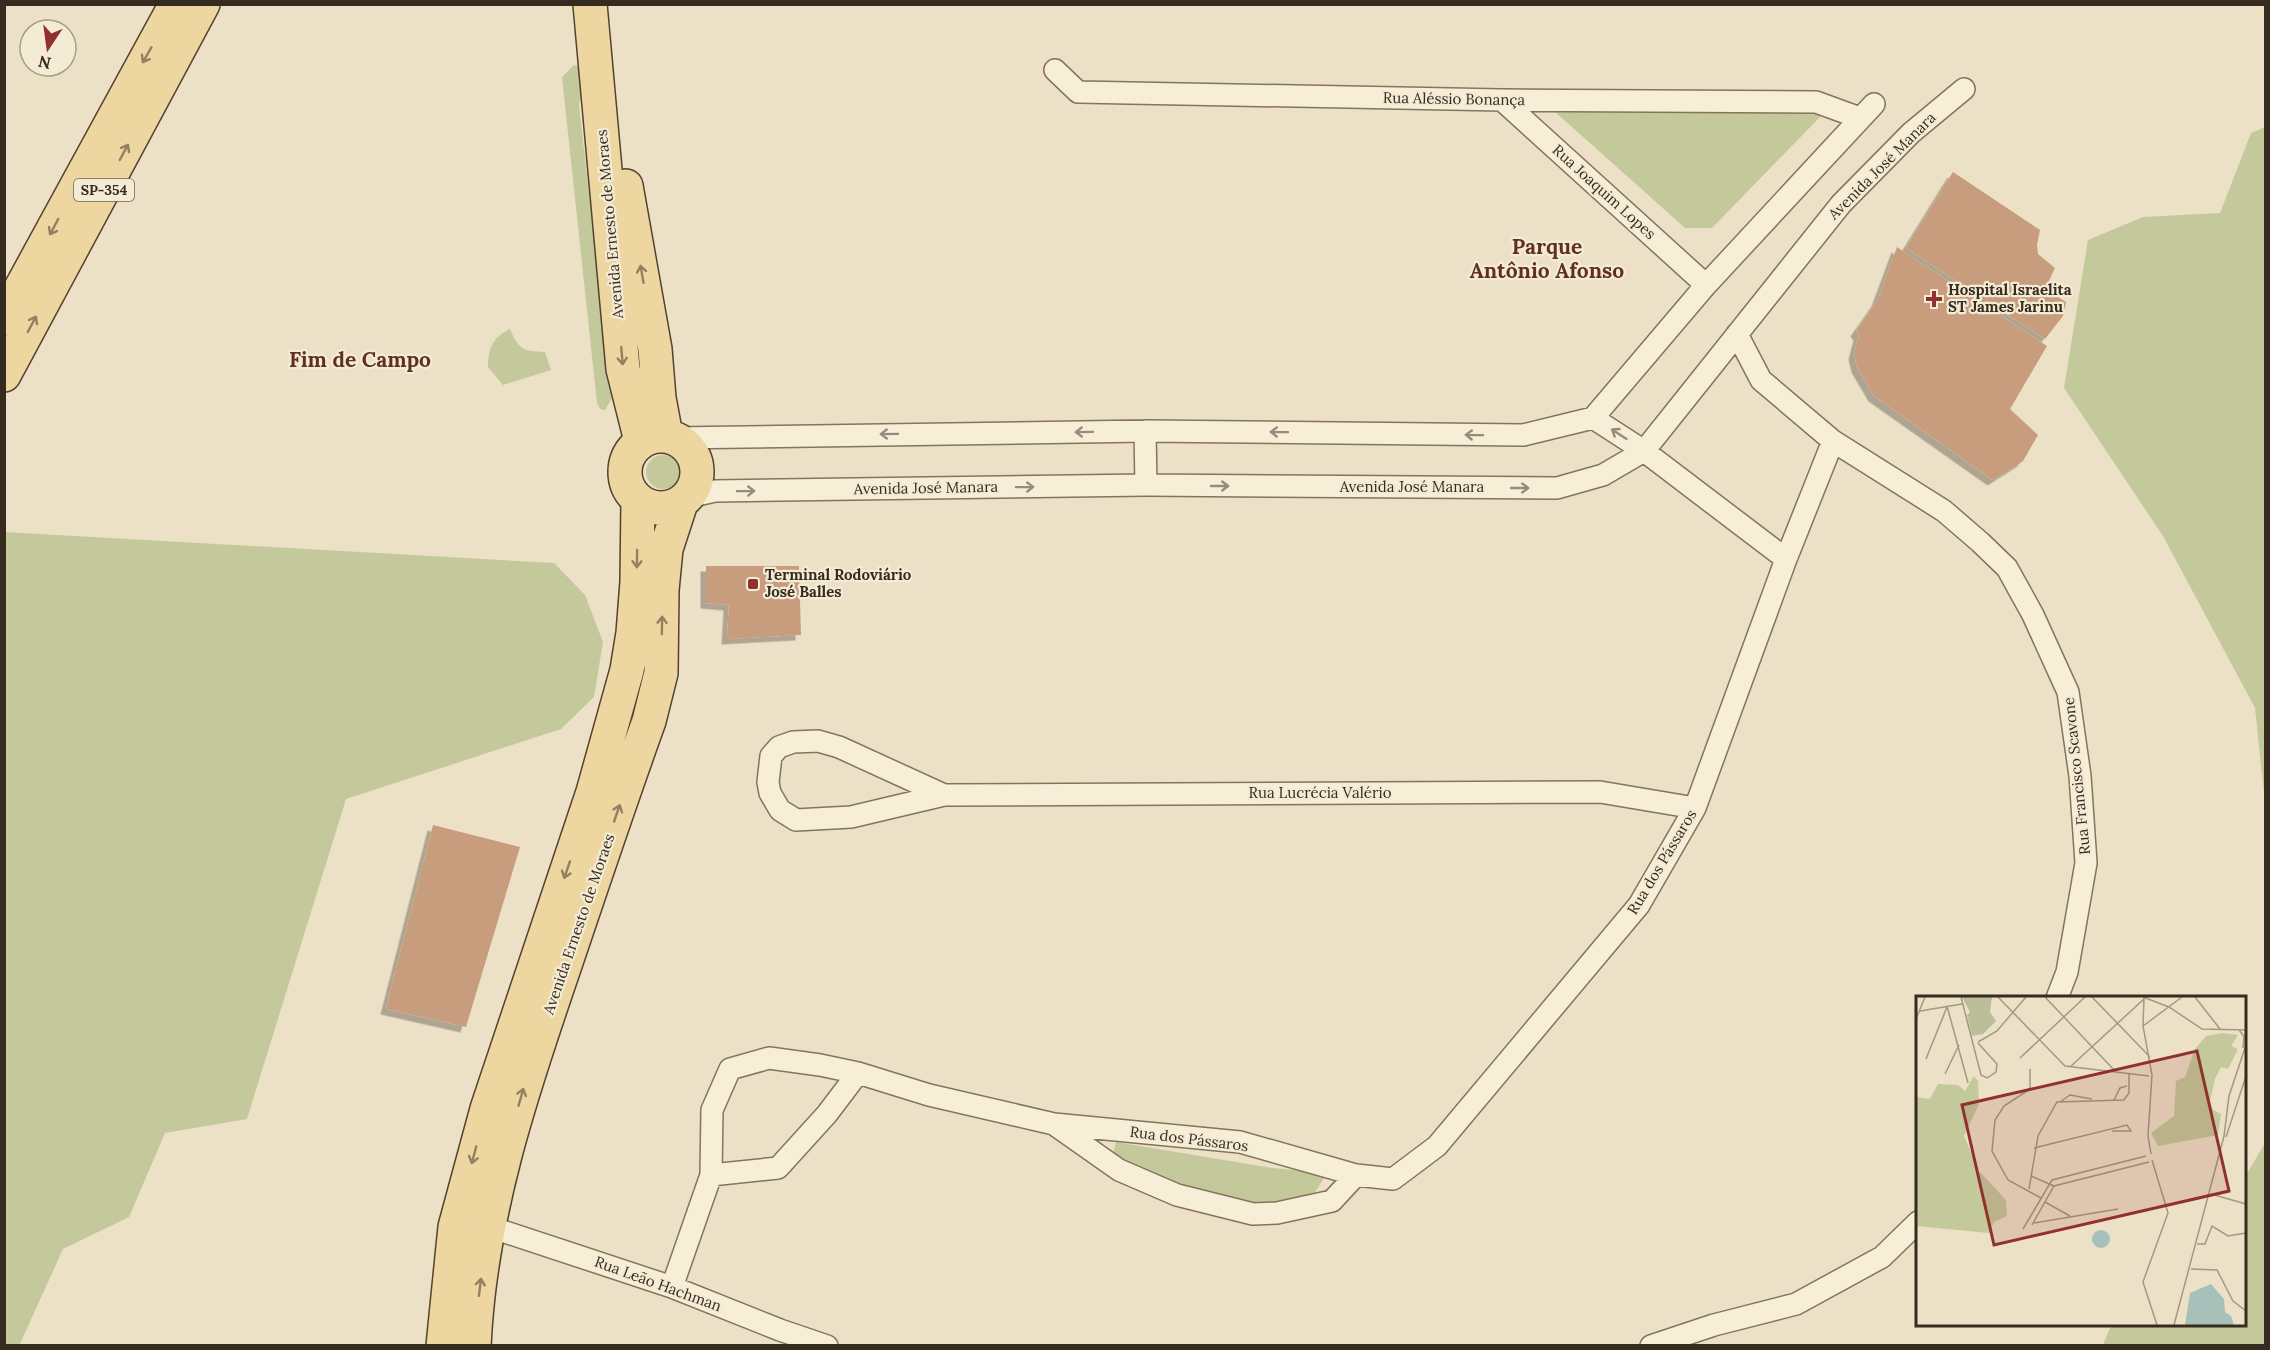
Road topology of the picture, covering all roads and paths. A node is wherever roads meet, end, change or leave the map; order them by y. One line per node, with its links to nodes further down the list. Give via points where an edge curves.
1 (590, 4): 13 (main road, Avenida Ernesto de Moraes, one-way to 13, via 623,369)
2 (612, 4): 13 (main road, Avenida Ernesto de Moraes, one-way to 2, via 655,349 615,127)
3 (179, 6): 8 (main road, SP-354, one-way to 8); 10 (main road, SP-354, one-way to 3)
4 (1055, 70): 6 (street, Rua Aléssio Bonança, via 1078,93)
5 (1964, 89): 9 (street, Avenida José Manara, via 1911,133 1840,204)
6 (1502, 100): 7 (street, Rua Joaquim Lopes); 7 (street, Rua Aléssio Bonança, via 1816,102 1867,111)
7 (1706, 285): 11 (street)
8 (4, 319)
9 (1737, 334): 14 (street, Rua Francisco Scavone, via 1761,380); 15 (street, Avenida José Manara)
10 (4, 375)
11 (1593, 418): 12 (street, one-way to 12, via 1523,435); 15 (street, one-way to 11)
12 (1145, 431): 13 (street, one-way to 13); 16 (street)
13 (661, 438): 17 (main road, via 634,447 625,465 627,484); 18 (main road, via 690,450 697,469 693,488)
14 (1833, 441): 19 (street, Rua dos Pássaros); 22 (street, Rua Francisco Scavone, via 1944,511 2007,568 2068,692 2080,776 2086,863 2067,972)
15 (1644, 451): 16 (street, Avenida José Manara, one-way to 15, via 1557,488 1603,475); 19 (street)
16 (1146, 485): 18 (street, Avenida José Manara, one-way to 16, via 716,491)
17 (638, 500): 18 (main road, via 660,508); 31 (main road, Avenida Ernesto de Moraes, one-way to 31, via 637,582 627,670 593,792 487,1109 455,1227)
18 (684, 500): 28 (main road, Avenida Ernesto de Moraes, one-way to 18, via 525,1084 649,722 661,673 666,549)
19 (1786, 559): 21 (street, Rua dos Pássaros)
20 (944, 795): 20 (street, Rua Lucrécia Valério, via 818,741 793,742 778,747 771,756 770,794 780,810 796,820 851,817); 21 (street, Rua Lucrécia Valério, via 1600,792)
21 (1695, 808): 26 (street, Rua dos Pássaros, via 1640,905 1437,1146 1393,1179)
22 (2058, 996)
23 (858, 1074): 24 (street, Rua dos Pássaros); 25 (street, via 778,1168); 25 (street, Rua dos Pássaros, via 769,1058 730,1069 712,1110)
24 (1054, 1124): 26 (street, Rua dos Pássaros, via 1240,1142); 26 (street, Rua dos Pássaros, via 1119,1170 1177,1195 1252,1214 1332,1202)
25 (711, 1175): 29 (street, Rua dos Pássaros)
26 (1356, 1175)
27 (1916, 1223): 34 (street, via 1882,1257 1796,1304)
28 (487, 1226): 29 (street, Rua Leão Hachman); 32 (main road, Avenida Ernesto de Moraes, one-way to 28)
29 (672, 1287): 30 (street, Rua Leão Hachman)
30 (785, 1338): 33 (street, Rua Leão Hachman)
31 (443, 1346)
32 (474, 1346)
33 (827, 1346)
34 (1651, 1346)

